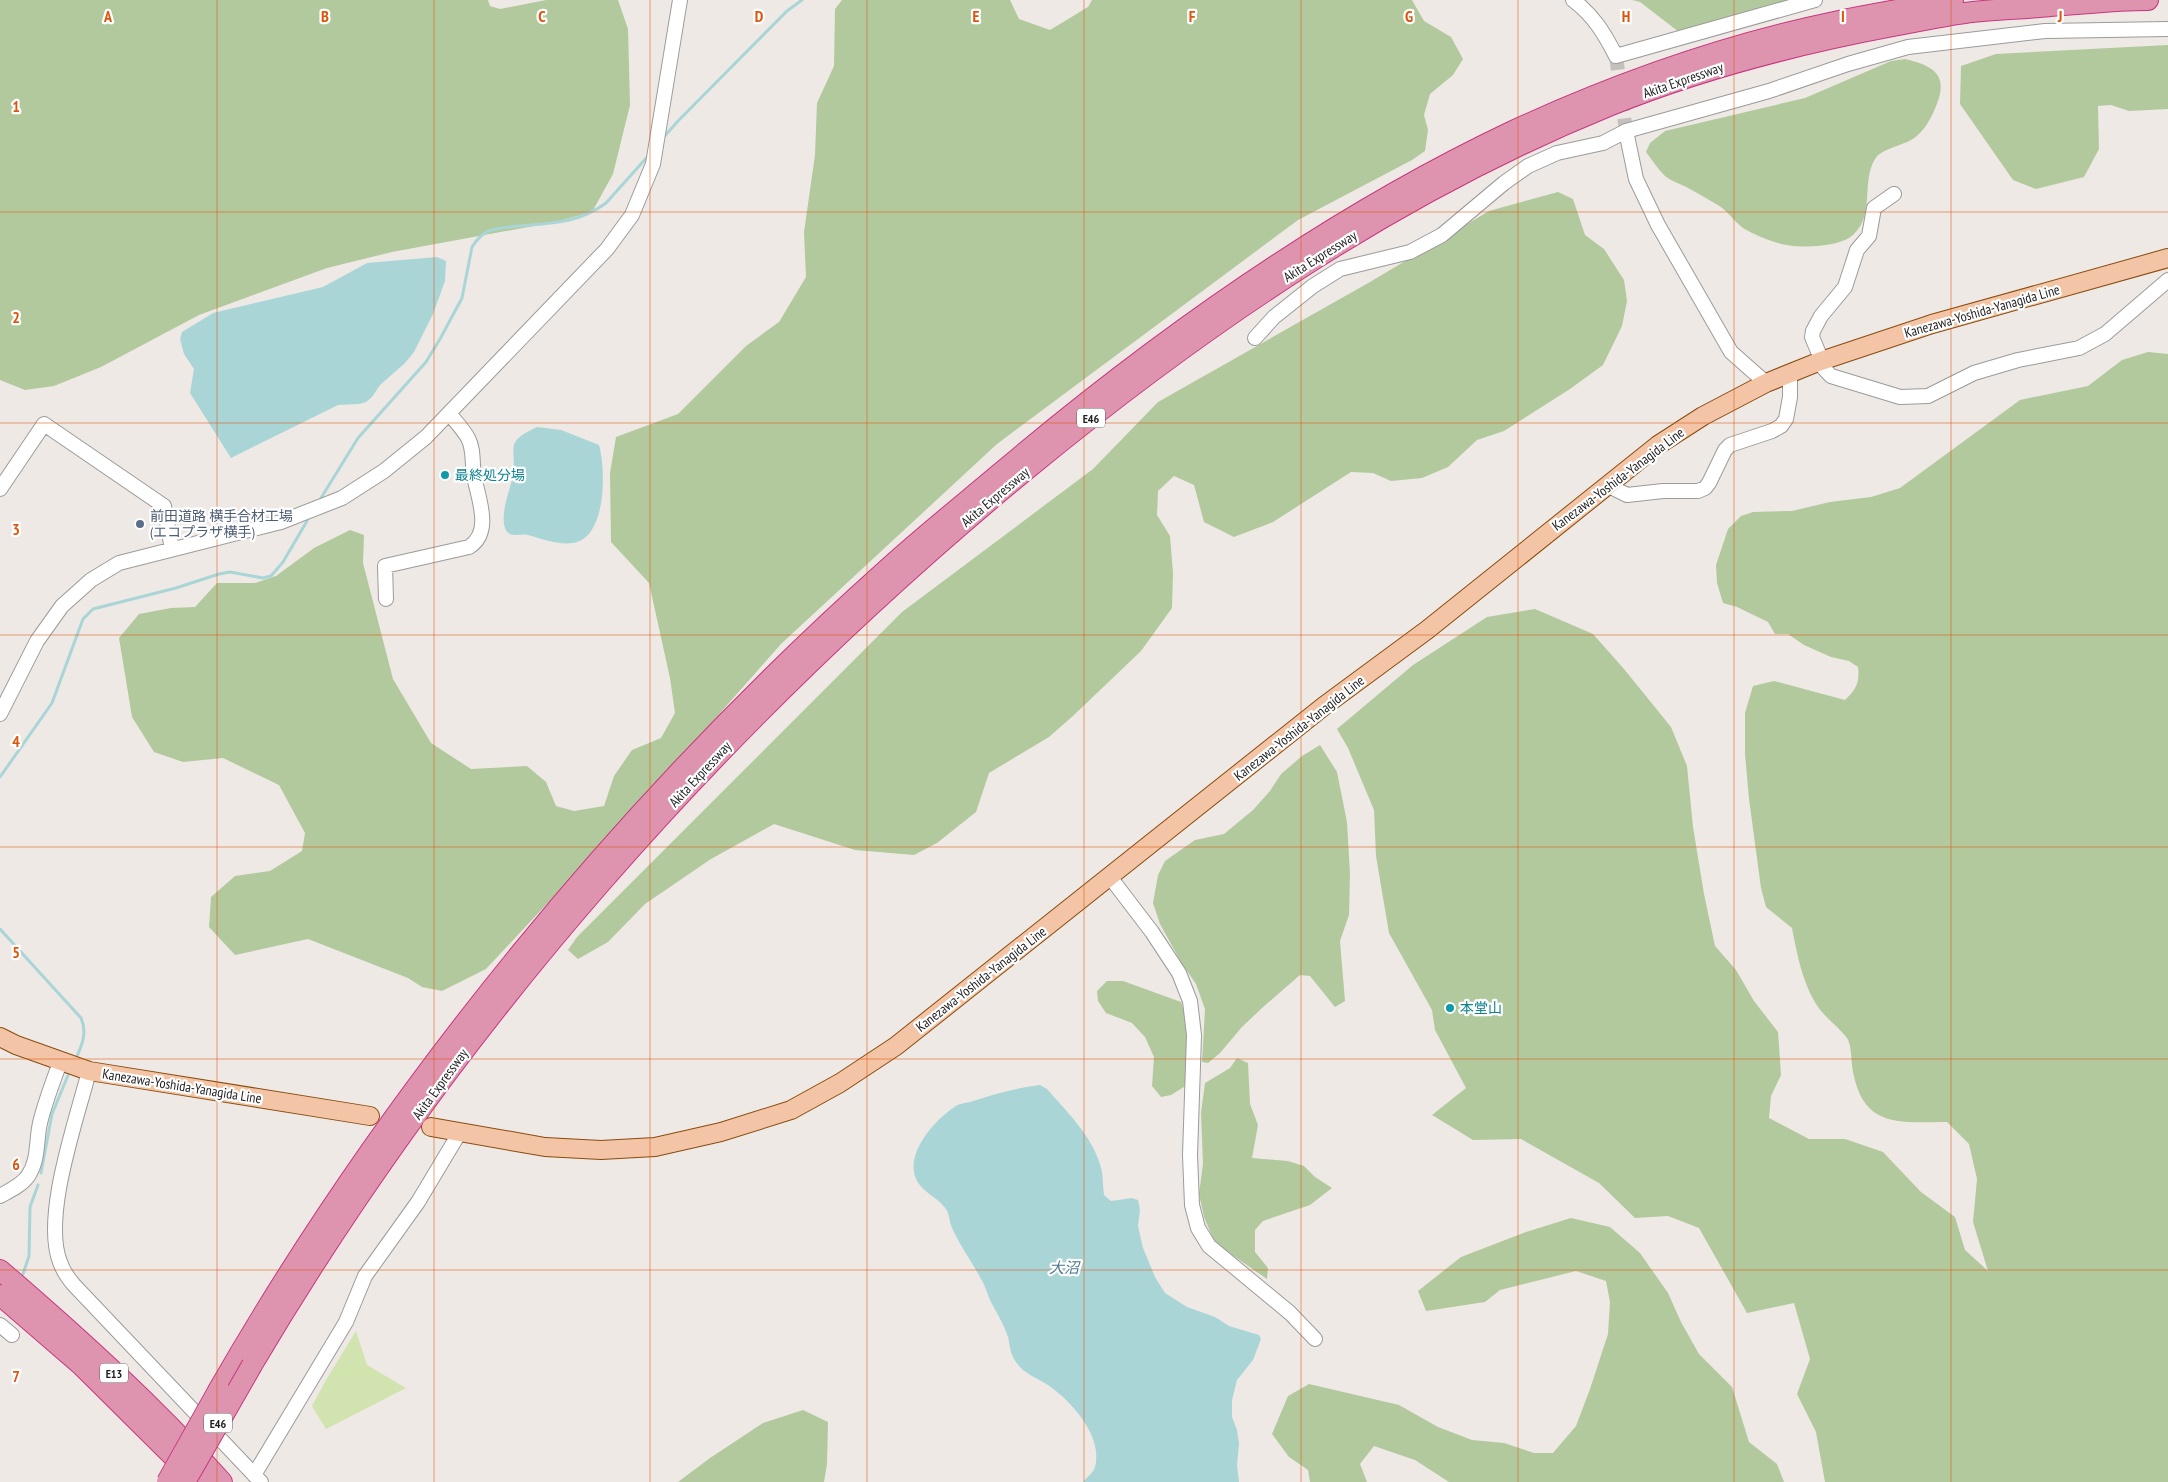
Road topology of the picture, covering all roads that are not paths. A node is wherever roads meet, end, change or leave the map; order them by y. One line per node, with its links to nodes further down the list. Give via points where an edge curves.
1 (680, 0): 15 (street, via 653,164 632,215 607,249)
2 (1573, 0): 3 (street, via 1588,12 1616,56)
3 (1815, 0)
4 (1953, 0): 36 (highway, Akita Expressway / E46, bridge, via 1836,21 1715,53 1609,90 1514,131 1424,177 1326,234 1234,294 1061,422 884,572 804,646 729,721 586,876 524,950 407,1103 296,1262)
5 (2148, 0): 34 (highway, Akita Expressway / E46, via 1964,13 1839,36 1719,67 1614,104 1521,144 1430,190 1334,246 1156,368 1032,465 894,583 739,732 668,807 579,908 470,1042 364,1189)
6 (2168, 29): 7 (street, via 2045,31 1908,47)
7 (1626, 131): 11 (street, via 1603,142 1557,153 1528,166 1442,235 1410,252 1340,269 1313,286); 14 (street, via 1636,179 1658,226 1731,352)
8 (1894, 194): 12 (street, via 1874,208 1869,236 1857,250 1845,287 1813,331)
9 (2168, 258): 12 (main road, Kanezawa-Yoshida-Yanagida Line, via 1932,324)
10 (2168, 280): 12 (street, via 2105,334 2079,348 1974,373 1928,396 1900,397 1831,376)
11 (1255, 338)
12 (1820, 362): 13 (main road, Kanezawa-Yoshida-Yanagida Line)
13 (1790, 374): 14 (main road, Kanezawa-Yoshida-Yanagida Line); 16 (street, via 1786,419 1772,432 1730,445 1705,488 1628,495)
14 (1766, 383): 16 (main road, Kanezawa-Yoshida-Yanagida Line, via 1703,416 1658,445)
15 (449, 413): 18 (street, via 426,437 384,471 342,498 281,522); 19 (street, via 471,446 482,512 480,536 469,547 386,566)
16 (1607, 485): 21 (main road, Kanezawa-Yoshida-Yanagida Line)
17 (0, 489): 18 (street, via 44,424 164,506)
18 (172, 549): 20 (street, via 119,563 91,580 62,606 37,641)
19 (386, 599)
20 (0, 714)
21 (1110, 877): 27 (main road, Kanezawa-Yoshida-Yanagida Line, via 896,1046 791,1110 721,1132 646,1147 601,1150 546,1146); 33 (street, via 1152,932 1178,973 1190,1001 1194,1035 1191,1195 1198,1228 1209,1246 1290,1313)
22 (0, 1037): 23 (main road, Kanezawa-Yoshida-Yanagida Line)
23 (60, 1060): 24 (main road, Kanezawa-Yoshida-Yanagida Line); 28 (street, via 42,1112 36,1156 28,1176)
24 (89, 1071): 25 (main road, Kanezawa-Yoshida-Yanagida Line); 35 (street, via 56,1210 54,1232 59,1262 74,1285)
25 (370, 1116)
26 (431, 1126): 27 (main road, Kanezawa-Yoshida-Yanagida Line)
27 (460, 1132): 35 (street, via 418,1202 365,1276 346,1322)
28 (0, 1196)
29 (0, 1270): 39 (highway, E13, via 98,1357)
30 (0, 1295): 38 (highway, E13, via 81,1366)
31 (0, 1325): 32 (street)
32 (12, 1335)
33 (1315, 1339)
34 (252, 1365): 37 (highway, Akita Expressway / E46, bridge); 38 (highway, bridge)
35 (258, 1478)
36 (167, 1482)
37 (185, 1482)
38 (199, 1482)
39 (222, 1482)

